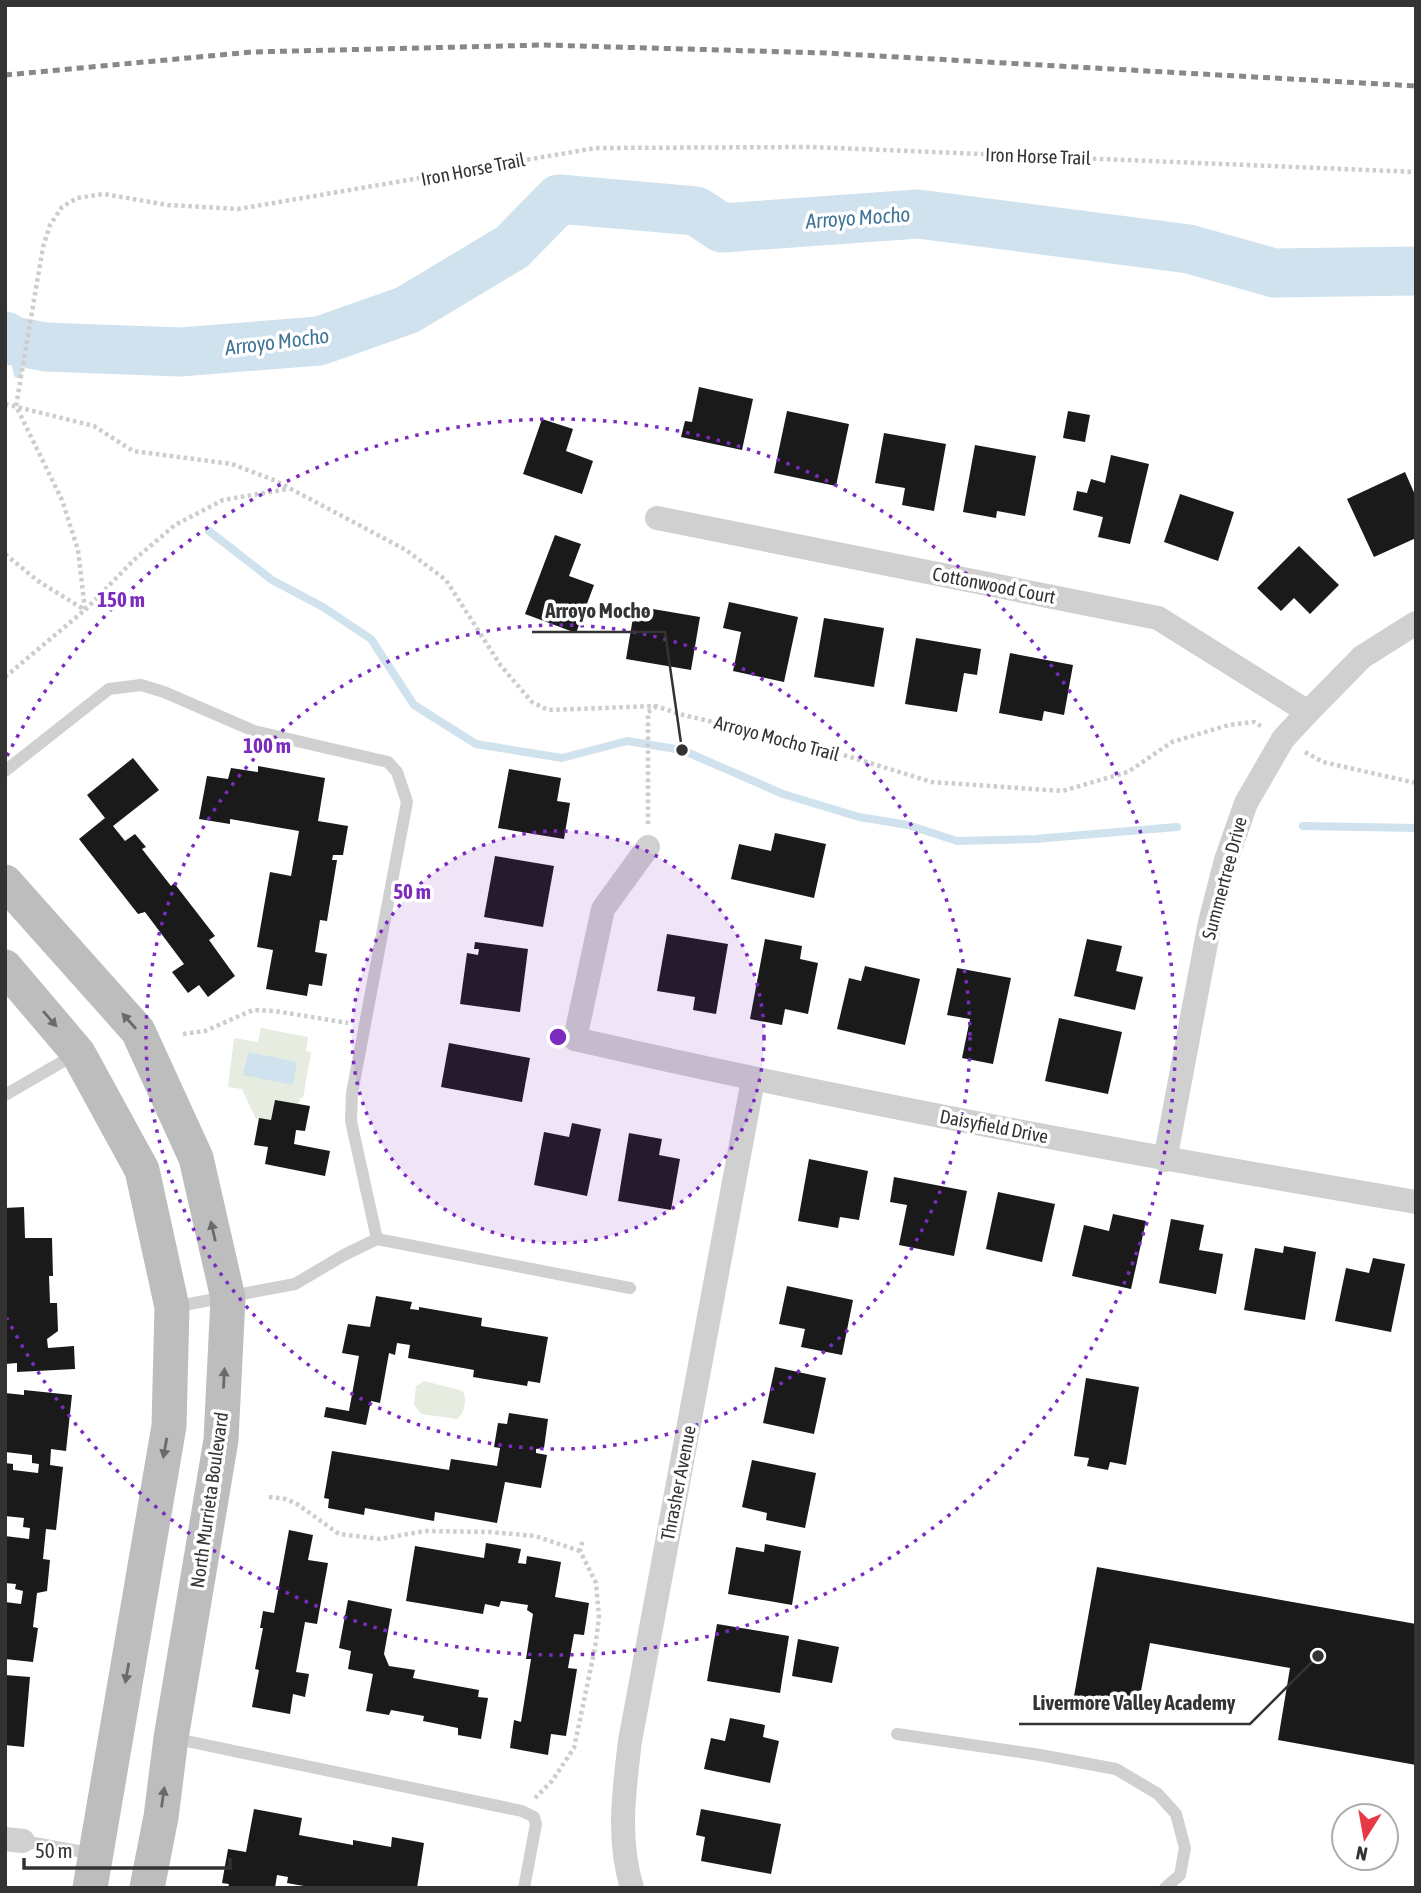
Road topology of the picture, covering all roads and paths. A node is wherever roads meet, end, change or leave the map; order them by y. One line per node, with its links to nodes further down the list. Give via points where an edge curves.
1 (1416, 172): 3 (path, Iron Horse Trail, via 812,147 596,148 238,209 168,205 104,194 78,198 62,207 43,247)
2 (5, 404): 3 (path, Arroyo Mocho Trail)
3 (16, 406): 4 (path, Arroyo Mocho Trail, via 94,426 133,451 232,464); 7 (path, via 62,500 78,550)
4 (289, 489): 7 (path, via 223,500 175,525); 10 (path, Arroyo Mocho Trail, via 406,550 446,580 501,666 532,702 548,710)
5 (657, 517): 11 (street, Cottonwood Court, via 1158,618)
6 (5, 554): 7 (path)
7 (85, 610): 9 (path)
8 (1416, 623): 11 (street, Summertree Drive, via 1362,657)
9 (5, 677)
10 (656, 706): 12 (path, Arroyo Mocho Trail, via 811,745 932,782 1062,791 1128,772 1172,743 1229,725 1254,722); 15 (path, via 648,712)
11 (1308, 712): 12 (street, Summertree Drive)
12 (1283, 739): 14 (path, Arroyo Mocho Trail, via 1323,762); 23 (street, Summertree Drive, via 1245,803 1226,860)
13 (5, 771): 18 (lane, via 109,689 141,685 254,731 388,762 397,772 407,802)
14 (1416, 783)
15 (648, 847): 21 (street, Daisyfield Drive, via 603,909 575,1039)
16 (5, 882): 27 (main road, North Murrieta Boulevard, one-way to 16, via 196,1158 138,1031)
17 (5, 967): 20 (main road, one-way to 20)
18 (365, 1026): 19 (path, via 253,1010 205,1031); 25 (lane, via 351,1121)
19 (183, 1034)
20 (78, 1053): 22 (lane); 28 (main road, via 142,1170)
21 (752, 1080): 23 (street, Daisyfield Drive); 40 (street, Thrasher Avenue, via 630,1741 621,1811)
22 (5, 1095)
23 (1165, 1160): 24 (street, Daisyfield Drive)
24 (1416, 1202)
25 (377, 1239): 26 (lane); 27 (lane, via 295,1284)
26 (630, 1288)
27 (228, 1297): 28 (lane); 33 (main road, North Murrieta Boulevard, one-way to 27, via 221,1440)
28 (172, 1307): 36 (main road, one-way to 36, via 169,1426)
29 (269, 1497): 31 (path, via 297,1504 339,1534 380,1539 425,1531 490,1532 535,1536)
30 (583, 1539): 31 (path)
31 (580, 1551): 34 (path, via 596,1583 599,1618 583,1711 574,1748 552,1781)
32 (897, 1734): 41 (lane, via 1116,1769 1158,1794 1176,1814 1185,1848 1180,1875)
33 (171, 1738): 34 (lane); 38 (main road, North Murrieta Boulevard, one-way to 33)
34 (522, 1811): 39 (lane, via 534,1817 536,1824)
35 (14, 1840): 36 (lane)
36 (95, 1854): 37 (main road)
37 (90, 1888)
38 (147, 1888)
39 (524, 1888)
40 (632, 1888)
41 (1165, 1888)

